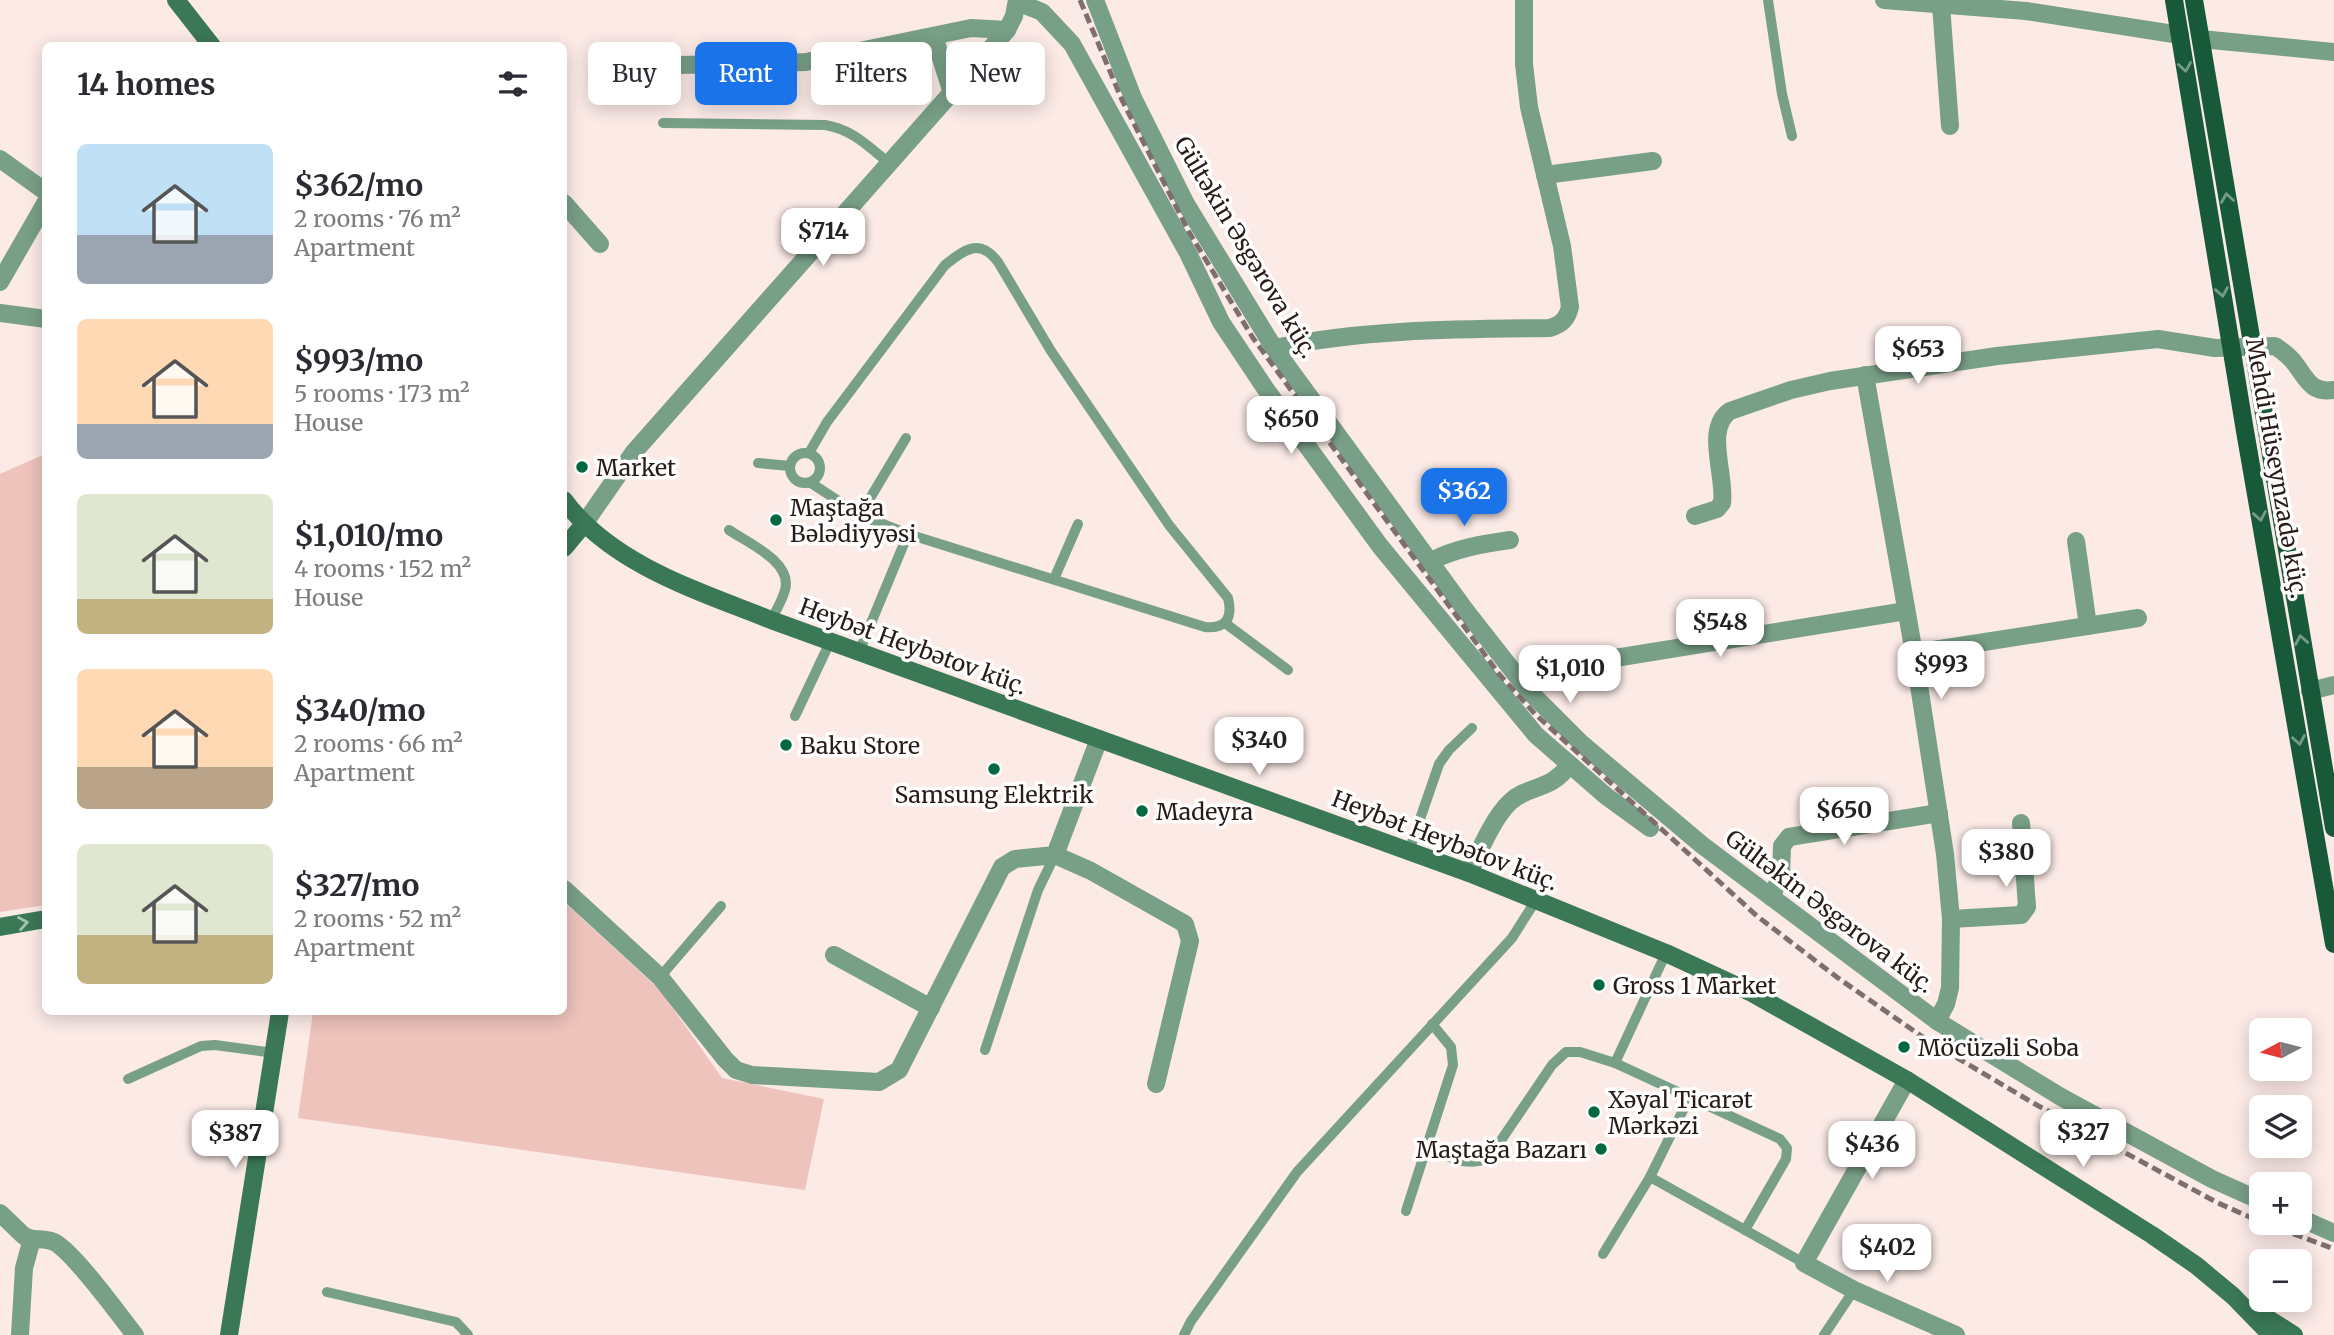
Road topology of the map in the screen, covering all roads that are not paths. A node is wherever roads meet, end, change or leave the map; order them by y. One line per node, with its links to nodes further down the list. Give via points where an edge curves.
1 (1095, 0): 35 (street, Gültəkin Əsgərova küç., via 1133,98 1186,204)
2 (1524, 0): 26 (street, via 1529,107)
3 (1768, 0): 22 (lane)
4 (1884, 0): 9 (street)
5 (2174, 0): 11 (main road, Mehdi Hüseynzadə küç.)
6 (2194, 0): 13 (main road, Mehdi Hüseynzadə küç.)
7 (1017, 1): 10 (street); 71 (street, via 1042,12 1072,44 1222,323 1265,388 1380,546 1536,735)
8 (185, 3): 14 (main road)
9 (1949, 3): 11 (street); 21 (street)
10 (1007, 30): 12 (street, via 971,28); 15 (street)
11 (2180, 35): 36 (main road, Mehdi Hüseynzadə küç., one-way to 36)
12 (934, 36): 17 (street, via 806,62); 18 (street)
13 (2201, 39): 16 (street); 34 (main road, Mehdi Hüseynzadə küç., one-way to 13)
14 (208, 42)
15 (997, 42)
16 (2334, 52)
17 (681, 65)
18 (946, 74)
19 (946, 100): 25 (street)
20 (663, 123): 25 (lane, via 839,127)
21 (1950, 126)
22 (1792, 136)
23 (0, 159): 27 (street)
24 (1653, 161): 26 (street)
25 (890, 164): 47 (street, via 634,452)
26 (1545, 175): 35 (street, via 1570,307 1560,324 1317,339)
27 (42, 189)
28 (567, 208): 30 (street)
29 (42, 209): 31 (street)
30 (600, 244)
31 (0, 282)
32 (0, 313): 33 (street)
33 (42, 318)
34 (2251, 345): 36 (street); 38 (street, via 2275,346 2315,390); 67 (main road, Mehdi Hüseynzadə küç., one-way to 34)
35 (1273, 348): 54 (street, Gültəkin Əsgərova küç.)
36 (2232, 349): 37 (street, via 2158,339); 86 (main road, Mehdi Hüseynzadə küç., one-way to 86)
37 (1865, 375): 46 (street, via 1791,390 1723,416 1717,437 1722,503); 56 (street)
38 (2334, 390)
39 (906, 438): 45 (lane)
40 (809, 453): 42 (lane, via 797,455); 43 (lane, via 821,467); 59 (lane, via 827,422 945,265 967,250 982,247 998,262 1051,351 1168,525 1228,597)
41 (758, 463): 42 (lane)
42 (790, 466): 43 (lane, via 793,478)
43 (811, 482): 45 (lane)
44 (567, 504): 47 (main road, Heybət Heybətov küç.)
45 (860, 515): 50 (lane)
46 (1695, 516)
47 (584, 524): 53 (main road); 58 (main road, Heybət Heybətov küç., via 676,582)
48 (1078, 524): 55 (lane)
49 (729, 530): 58 (lane, via 777,562 785,573 786,589)
50 (908, 534): 55 (lane); 62 (lane)
51 (1510, 540): 54 (street, via 1451,551)
52 (2076, 541): 60 (street)
53 (567, 544)
54 (1431, 561): 66 (street, Gültəkin Əsgərova küç.)
55 (1054, 579): 59 (lane, via 1205,626 1217,628)
56 (1906, 611): 63 (street); 66 (street, via 1584,663)
57 (2138, 618): 60 (street)
58 (771, 621): 61 (main road, Heybət Heybətov küç.)
59 (1225, 623): 64 (lane)
60 (2088, 626): 63 (street)
61 (830, 642): 62 (main road, Heybət Heybətov küç.); 68 (lane)
62 (859, 652): 70 (main road, Heybət Heybətov küç.)
63 (1914, 653): 72 (street)
64 (1288, 670)
65 (2334, 685): 67 (street)
66 (1527, 689): 80 (street, Gültəkin Əsgərova küç., via 1582,744)
67 (2310, 691): 75 (main road, Mehdi Hüseynzadə küç.)
68 (794, 716)
69 (1472, 728): 76 (lane, via 1439,764)
70 (1099, 739): 76 (main road, Heybət Heybətov küç.); 77 (street)
71 (1569, 765): 74 (street); 78 (street, via 1561,776 1509,803)
72 (1940, 813): 80 (street, via 1789,837 1782,846 1781,876); 83 (street)
73 (2021, 823): 83 (street, via 2027,907 2021,915)
74 (1650, 828)
75 (2334, 828)
76 (1409, 851): 78 (main road, Heybət Heybətov küç.)
77 (1055, 855): 90 (street, via 1015,859 1002,867); 94 (lane, via 1038,890); 99 (street, via 1185,924 1190,941)
78 (1469, 873): 81 (main road, Heybət Heybətov küç.)
79 (567, 892): 89 (street)
80 (1771, 897): 92 (street, Gültəkin Əsgərova küç.)
81 (1536, 900): 87 (main road, Heybət Heybətov küç.); 93 (lane, via 1512,938)
82 (721, 906): 89 (lane)
83 (1951, 919): 92 (street, via 1950,988)
84 (42, 920): 85 (main road, one-way to 84)
85 (0, 927)
86 (2334, 944)
87 (1666, 953): 96 (lane); 98 (main road, Heybət Heybətov küç., via 1750,992)
88 (834, 955): 90 (street)
89 (660, 977): 90 (street, via 725,1059 736,1070 752,1075 879,1082 899,1070)
90 (931, 1008)
91 (280, 1015): 95 (main road)
92 (1937, 1021): 103 (street, Gültəkin Əsgərova küç., via 2061,1097)
93 (1432, 1024): 101 (lane, via 1451,1047 1453,1065); 119 (lane, via 1297,1172)
94 (985, 1050)
95 (274, 1053): 97 (lane, via 201,1046); 117 (main road)
96 (1615, 1063): 100 (lane); 101 (lane, via 1566,1052 1552,1065 1489,1158 1476,1163 1457,1161)
97 (128, 1079)
98 (1906, 1080): 111 (street); 114 (main road, Heybət Heybətov küç., via 2152,1235)
99 (1156, 1084)
100 (1689, 1098): 102 (lane); 107 (lane, via 1780,1139 1787,1148 1786,1158)
101 (1428, 1147): 104 (lane)
102 (1650, 1177): 107 (lane); 110 (lane)
103 (2249, 1196)
104 (1406, 1211)
105 (4, 1223): 109 (street)
106 (2312, 1223): 108 (street)
107 (1745, 1230): 111 (lane)
108 (2334, 1233)
109 (33, 1239): 115 (street, via 24,1268); 116 (street, via 56,1242 71,1255)
110 (1603, 1254)
111 (1804, 1263): 112 (street)
112 (1854, 1290): 120 (lane); 121 (street)
113 (327, 1292): 118 (lane, via 456,1322)
114 (2233, 1296): 122 (main road); 123 (main road)
115 (20, 1335)
116 (135, 1335)
117 (229, 1335)
118 (468, 1335)
119 (1184, 1335)
120 (1824, 1335)
121 (1956, 1335)
122 (2271, 1335)
123 (2294, 1335)

